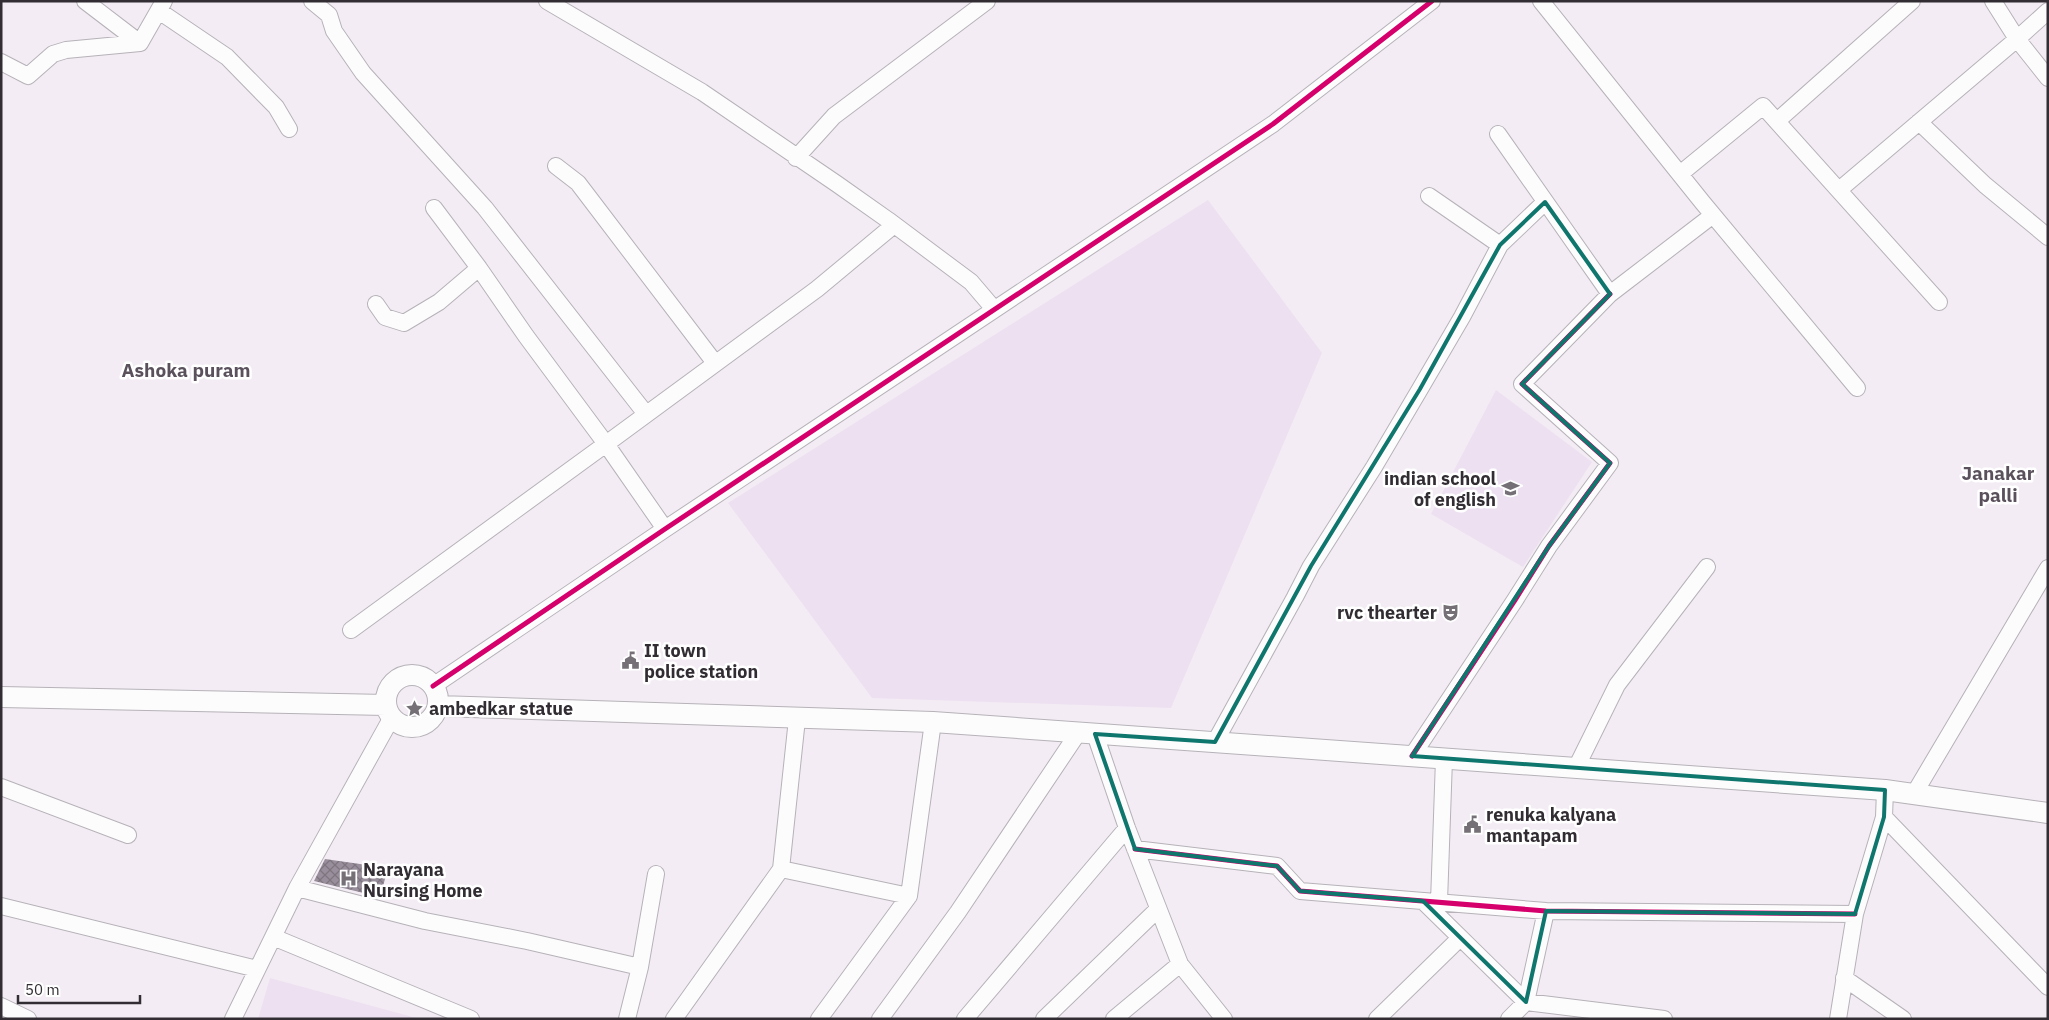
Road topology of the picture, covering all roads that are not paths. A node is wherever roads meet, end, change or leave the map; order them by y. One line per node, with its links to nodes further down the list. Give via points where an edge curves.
1 (86, 1): 12 (street)
2 (312, 1): 37 (street, via 329,15 334,31 363,73 485,208)
3 (546, 1): 19 (street, via 702,92)
4 (987, 1): 19 (street, via 834,116)
5 (1541, 1): 21 (street)
6 (1912, 1): 15 (street)
7 (1993, 1): 11 (street)
8 (1429, 2): 34 (street, via 1273,124)
9 (161, 6): 12 (street); 17 (street, via 227,57 276,107)
10 (2048, 11): 11 (street)
11 (2017, 39): 14 (street); 16 (street)
12 (140, 43): 13 (street, via 66,50 54,54 28,76)
13 (1, 62)
14 (2048, 78)
15 (1777, 121): 21 (street, via 1763,106); 22 (street)
16 (1920, 122): 22 (street); 28 (street, via 1985,185)
17 (289, 129)
18 (1498, 134): 24 (street)
19 (796, 158): 27 (street)
20 (556, 166): 35 (street, via 578,183)
21 (1680, 174): 26 (street)
22 (1838, 190): 32 (street)
23 (1429, 196): 29 (street)
24 (1546, 202): 29 (street); 31 (street)
25 (434, 208): 30 (street)
26 (1713, 215): 31 (street); 36 (street)
27 (894, 225): 34 (street, via 971,282); 35 (street, via 817,289)
28 (2048, 237)
29 (1500, 245): 50 (street, via 1462,318 1374,468 1310,566)
30 (479, 268): 33 (street, via 439,302 404,324 385,317); 38 (street)
31 (1610, 294): 51 (street, via 1522,384 1610,463 1549,546)
32 (1939, 302)
33 (376, 304)
34 (994, 309): 39 (street)
35 (715, 363): 37 (street)
36 (1857, 388)
37 (646, 414): 38 (street)
38 (606, 444): 39 (street); 42 (street)
39 (665, 529): 43 (street)
40 (1707, 566): 53 (street, via 1617,685)
41 (2048, 568): 56 (street)
42 (351, 630)
43 (433, 686): 45 (main road); 46 (main road, via 421,676 399,678 388,689)
44 (1, 697): 46 (main road)
45 (438, 706): 46 (main road, via 431,719 418,726 404,725); 47 (main road)
46 (389, 711): 64 (street)
47 (797, 719): 48 (main road); 62 (street)
48 (933, 722): 49 (main road); 65 (street)
49 (1087, 733): 50 (main road); 59 (street); 87 (street)
50 (1215, 742): 51 (main road)
51 (1412, 756): 52 (main road)
52 (1444, 759): 53 (main road); 66 (street)
53 (1576, 768): 55 (main road)
54 (1, 787): 60 (street)
55 (1886, 790): 56 (main road); 58 (street)
56 (1914, 794): 57 (main road)
57 (2048, 813)
58 (1884, 817): 70 (street); 77 (street)
59 (1127, 828): 61 (street); 88 (street)
60 (128, 835)
61 (1135, 849): 66 (street, via 1277,866 1300,891); 68 (street)
62 (781, 869): 65 (street); 85 (street)
63 (656, 874): 74 (street)
64 (297, 888): 71 (street); 74 (street)
65 (909, 896): 86 (street)
66 (1431, 902): 69 (street); 72 (street)
67 (1, 906): 75 (street)
68 (1158, 909): 73 (street); 89 (street)
69 (1546, 911): 70 (street); 78 (street)
70 (1855, 914): 76 (street)
71 (273, 937): 75 (street); 83 (street)
72 (1460, 938): 78 (street); 92 (street)
73 (1180, 964): 90 (street); 91 (street)
74 (640, 967): 84 (street)
75 (257, 969): 82 (street)
76 (1844, 978): 95 (street); 96 (street)
77 (2048, 987)
78 (1526, 1002): 80 (street); 93 (street)
79 (1, 1006): 81 (street)
80 (1607, 1015): 94 (street)
81 (28, 1019)
82 (233, 1019)
83 (471, 1019)
84 (627, 1019)
85 (674, 1019)
86 (819, 1019)
87 (880, 1019)
88 (965, 1019)
89 (1044, 1019)
90 (1114, 1019)
91 (1224, 1019)
92 (1377, 1019)
93 (1509, 1019)
94 (1664, 1019)
95 (1838, 1019)
96 (1903, 1019)

